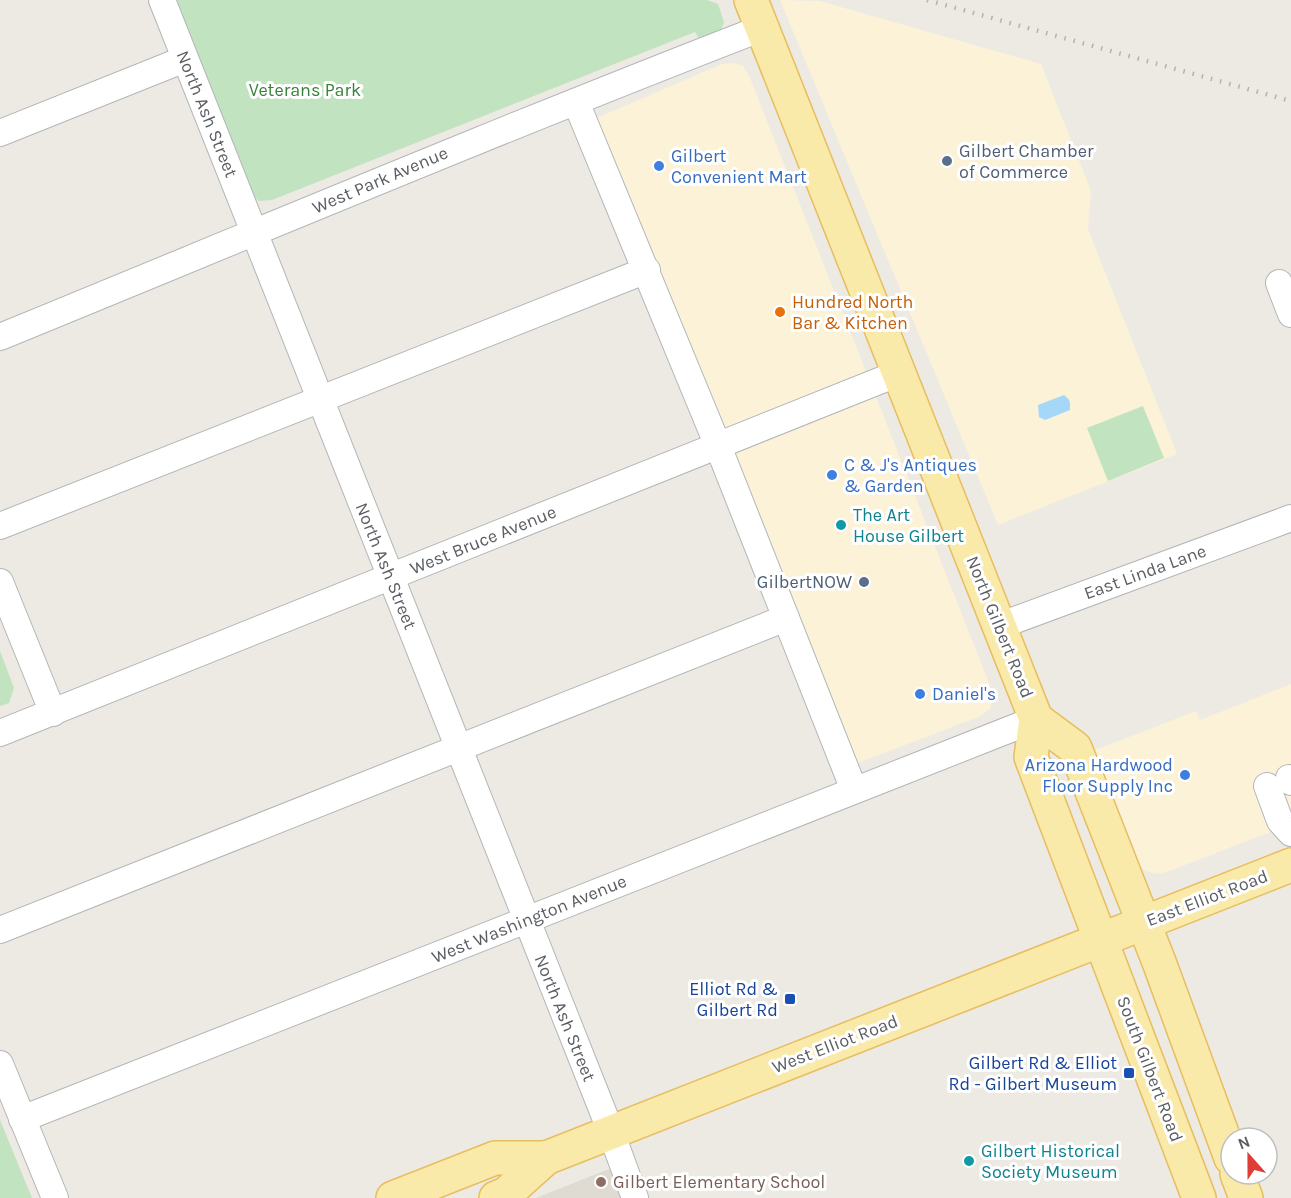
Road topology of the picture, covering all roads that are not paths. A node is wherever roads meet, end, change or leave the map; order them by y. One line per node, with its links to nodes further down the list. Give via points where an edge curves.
1 (162, 0): 3 (street, North Ash Street)
2 (757, 14): 4 (street, West Park Avenue, via 690,55); 11 (main road, North Gilbert Road)
3 (185, 59): 5 (street); 6 (street, North Ash Street)
4 (576, 102): 6 (street, West Park Avenue); 7 (street)
5 (0, 133)
6 (254, 233): 10 (street, West Park Avenue); 12 (street, North Ash Street)
7 (647, 270): 12 (street); 13 (street)
8 (1279, 283): 9 (street)
9 (1291, 314)
10 (0, 337)
11 (899, 373): 13 (street, West Bruce Avenue); 19 (main road, North Gilbert Road)
12 (320, 400): 15 (street); 16 (street, North Ash Street)
13 (718, 446): 16 (street, West Bruce Avenue); 18 (street)
14 (1291, 518): 19 (street, East Linda Lane)
15 (0, 526)
16 (391, 578): 20 (street, West Bruce Avenue); 23 (street, North Ash Street)
17 (0, 582): 20 (street)
18 (786, 618): 23 (street); 25 (street)
19 (999, 626): 21 (main road, North Gilbert Road)
20 (53, 713): 22 (street, West Bruce Avenue)
21 (1036, 719): 25 (street, West Washington Avenue); 30 (main road, North Gilbert Road, via 1031,757); 30 (main road, North Gilbert Road, via 1075,748)
22 (0, 733)
23 (458, 748): 28 (street, North Ash Street); 29 (street)
24 (1283, 782): 26 (street, via 1280,821)
25 (854, 790): 28 (street, West Washington Avenue)
26 (1291, 834)
27 (1291, 865): 30 (main road, East Elliot Road)
28 (527, 920): 32 (street, West Washington Avenue); 33 (street, North Ash Street)
29 (0, 930)
30 (1123, 931): 33 (main road, West Elliot Road); 34 (main road); 40 (main road, South Gilbert Road)
31 (0, 1064): 32 (street)
32 (22, 1119): 36 (street)
33 (611, 1132): 35 (main road, West Elliot Road); 39 (street, North Ash Street)
34 (1219, 1133)
35 (546, 1158): 37 (main road, West Elliot Road, via 495,1158); 38 (main road, West Elliot Road, via 506,1194)
36 (55, 1198)
37 (393, 1198)
38 (496, 1198)
39 (635, 1198)
40 (1199, 1198)

